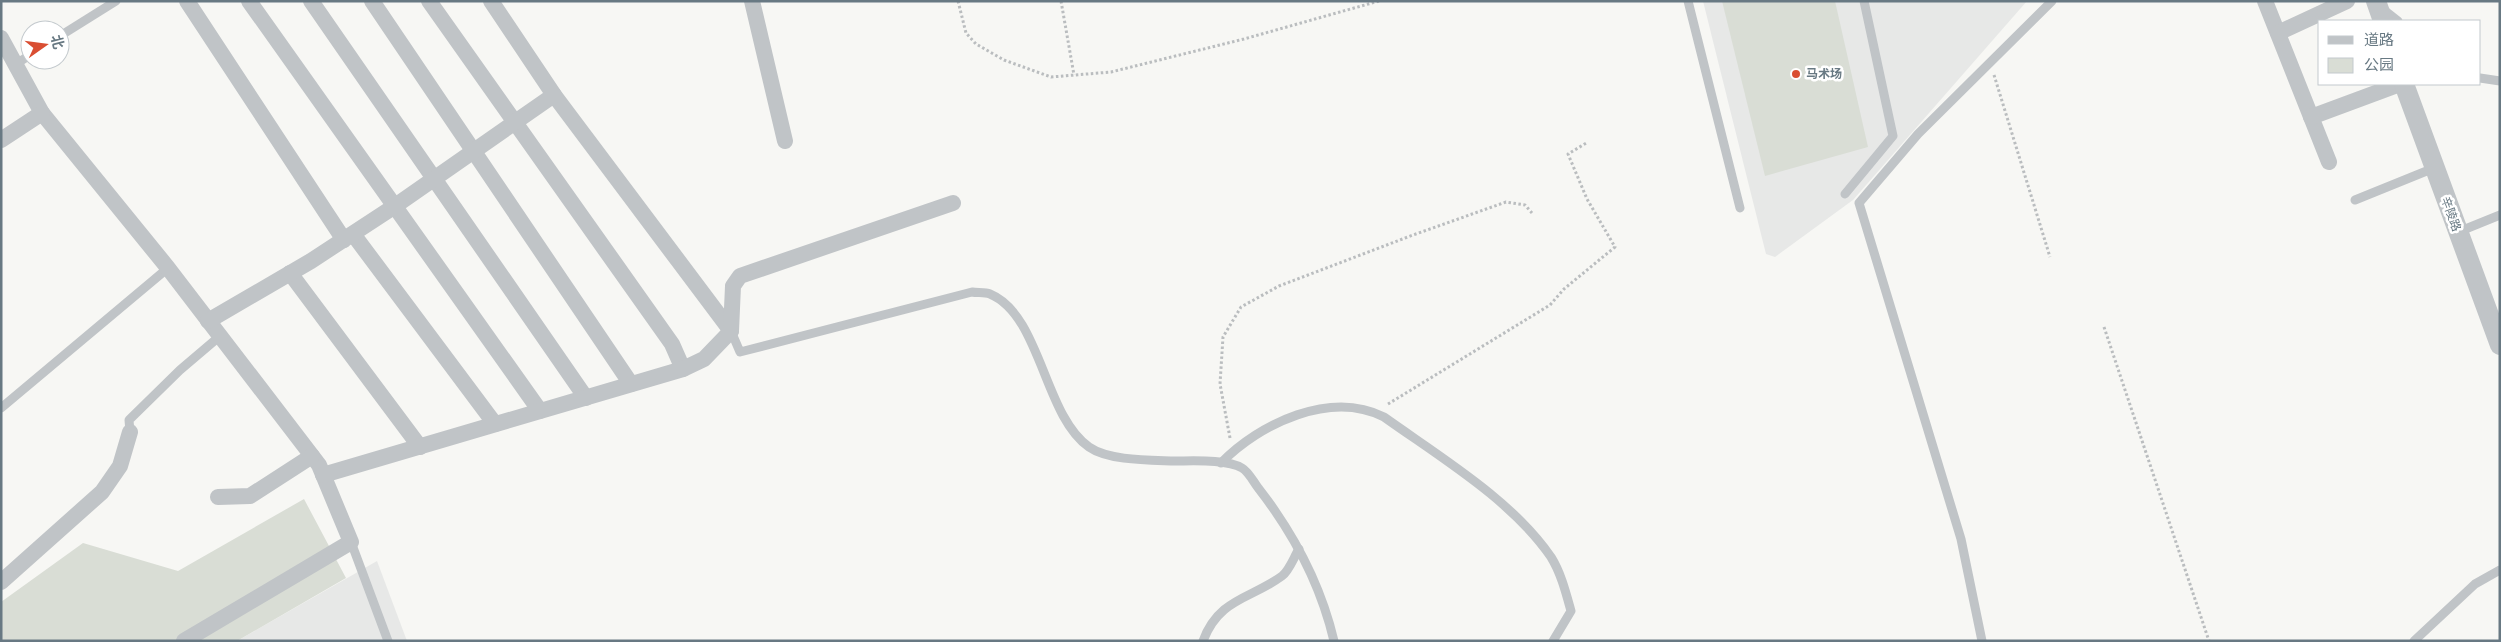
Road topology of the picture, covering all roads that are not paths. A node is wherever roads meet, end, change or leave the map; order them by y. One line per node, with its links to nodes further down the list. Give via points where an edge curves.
1 (116, 1): 16 (lane)
2 (188, 1): 42 (street)
3 (249, 1): 38 (street)
4 (311, 1): 34 (street)
5 (372, 1): 31 (street)
6 (429, 1): 28 (street)
7 (491, 1): 25 (street)
8 (752, 1): 30 (street)
9 (1688, 1): 39 (lane)
10 (1864, 1): 35 (lane, via 1893,136)
11 (2052, 1): 70 (lane, via 1918,134 1859,203 1961,539)
12 (2265, 1): 17 (street)
13 (2348, 1): 17 (street)
14 (2379, 9): 15 (lane)
15 (2396, 20)
16 (70, 30)
17 (2278, 34): 27 (street)
18 (2, 41): 20 (street)
19 (20, 61): 20 (lane)
20 (16, 64): 26 (street)
21 (2481, 78): 22 (lane)
22 (2500, 81)
23 (2399, 85): 27 (street)
24 (2402, 85): 33 (street, 辛陵路)
25 (554, 95): 28 (street); 46 (street)
26 (42, 113): 29 (street); 43 (street)
27 (2311, 117): 32 (street)
28 (515, 123): 31 (street); 49 (street, via 672,344)
29 (1, 140)
30 (785, 140)
31 (474, 152): 34 (street); 50 (street)
32 (2329, 162)
33 (2434, 168): 36 (lane); 41 (street, 辛陵路)
34 (434, 179): 38 (street); 51 (street)
35 (1845, 194)
36 (2355, 200)
37 (953, 203): 46 (street, via 740,276 732,286)
38 (395, 206): 42 (street); 53 (street)
39 (1740, 208)
40 (2500, 215): 41 (lane)
41 (2458, 232): 48 (street, 辛陵路)
42 (348, 237): 44 (street); 54 (street)
43 (168, 268): 45 (street); 52 (lane)
44 (290, 273): 45 (street); 56 (street)
45 (208, 321): 47 (street)
46 (731, 331): 49 (street, via 704,359); 58 (lane, via 740,352 972,292 989,293 1004,303 1017,319 1042,364 1064,422 1090,448 1131,459)
47 (220, 336): 55 (lane, via 128,420); 57 (street)
48 (2500, 345)
49 (683, 369): 50 (street)
50 (631, 384): 51 (street)
51 (586, 398): 53 (street)
52 (1, 408)
53 (540, 411): 54 (street)
54 (495, 424): 56 (street)
55 (130, 432): 64 (street, via 120,466 102,492)
56 (420, 447): 59 (street)
57 (312, 456): 59 (street); 60 (street, via 250,496)
58 (1221, 463): 62 (lane, via 1243,468 1276,511); 69 (lane, via 1249,439 1288,419 1335,407 1370,410 1384,417 1477,485 1524,525 1551,558 1563,582 1571,611)
59 (324, 475): 61 (street)
60 (218, 497)
61 (351, 542): 65 (street); 66 (lane)
62 (1299, 549): 67 (lane, via 1284,575 1226,606 1206,631); 68 (lane)
63 (2500, 570): 71 (lane, via 2475,584)
64 (1, 582)
65 (184, 641)
66 (388, 641)
67 (1203, 641)
68 (1334, 641)
69 (1553, 641)
70 (1982, 641)
71 (2414, 641)

